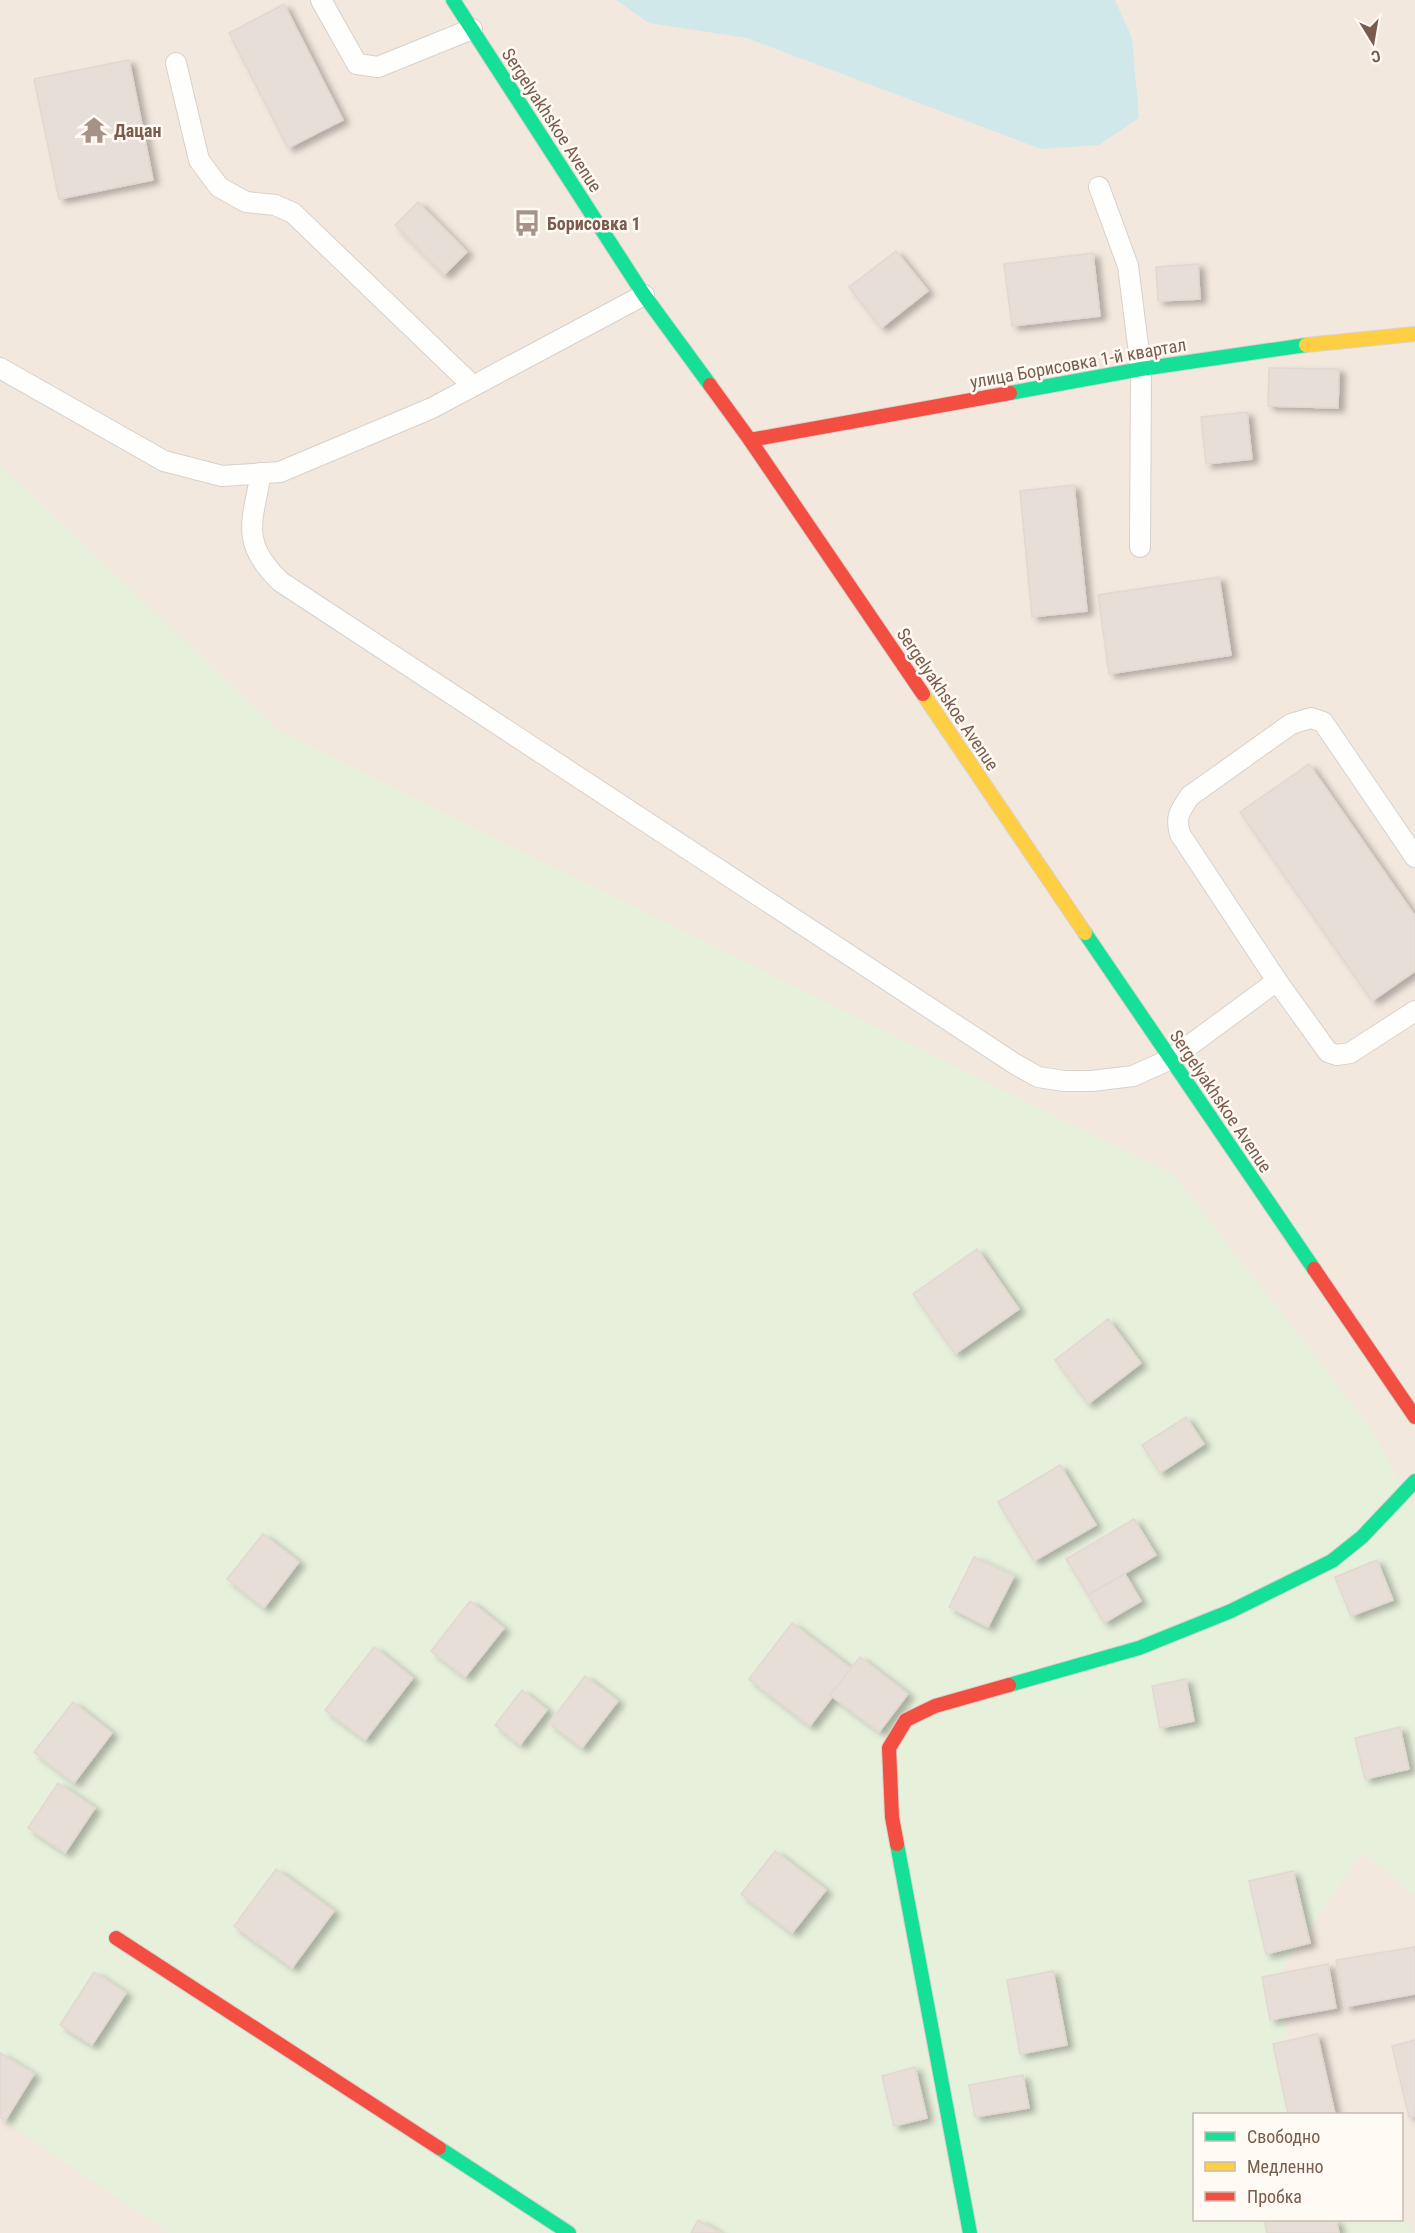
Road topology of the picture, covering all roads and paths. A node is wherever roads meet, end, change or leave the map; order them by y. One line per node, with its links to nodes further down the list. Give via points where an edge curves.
1 (321, 0): 3 (lane, via 357,64 378,67)
2 (453, 0): 3 (street, Sergelyakhskoe Avenue)
3 (472, 29): 6 (street, Sergelyakhskoe Avenue)
4 (176, 63): 10 (lane, via 199,160 219,186 246,202 275,205 293,213)
5 (1099, 187): 9 (lane, via 1128,266)
6 (644, 295): 10 (lane); 11 (street, Sergelyakhskoe Avenue)
7 (1415, 334): 9 (street, улица Борисовка 1-й квартал, via 1282,347)
8 (0, 368): 12 (lane, via 164,461 222,476)
9 (1142, 369): 11 (street, улица Борисовка 1-й квартал); 13 (lane)
10 (473, 386): 12 (lane, via 432,408 280,472)
11 (750, 440): 17 (street, Sergelyakhskoe Avenue)
12 (261, 473): 17 (lane, via 252,539 262,563 281,582 1005,1058 1038,1077 1064,1081 1133,1077)
13 (1140, 547)
14 (1415, 856): 15 (lane, via 1323,722 1311,718 1291,724 1190,796 1177,821 1180,834)
15 (1277, 981): 16 (lane, via 1328,1053 1350,1053); 17 (lane)
16 (1415, 1011)
17 (1171, 1059): 18 (street, Sergelyakhskoe Avenue)
18 (1415, 1417)
19 (1415, 1481): 22 (street, via 1362,1537 1332,1561 1231,1611 1139,1648 935,1706 906,1720 889,1748 892,1817)
20 (116, 1938): 21 (street)
21 (569, 2233)
22 (970, 2233)

